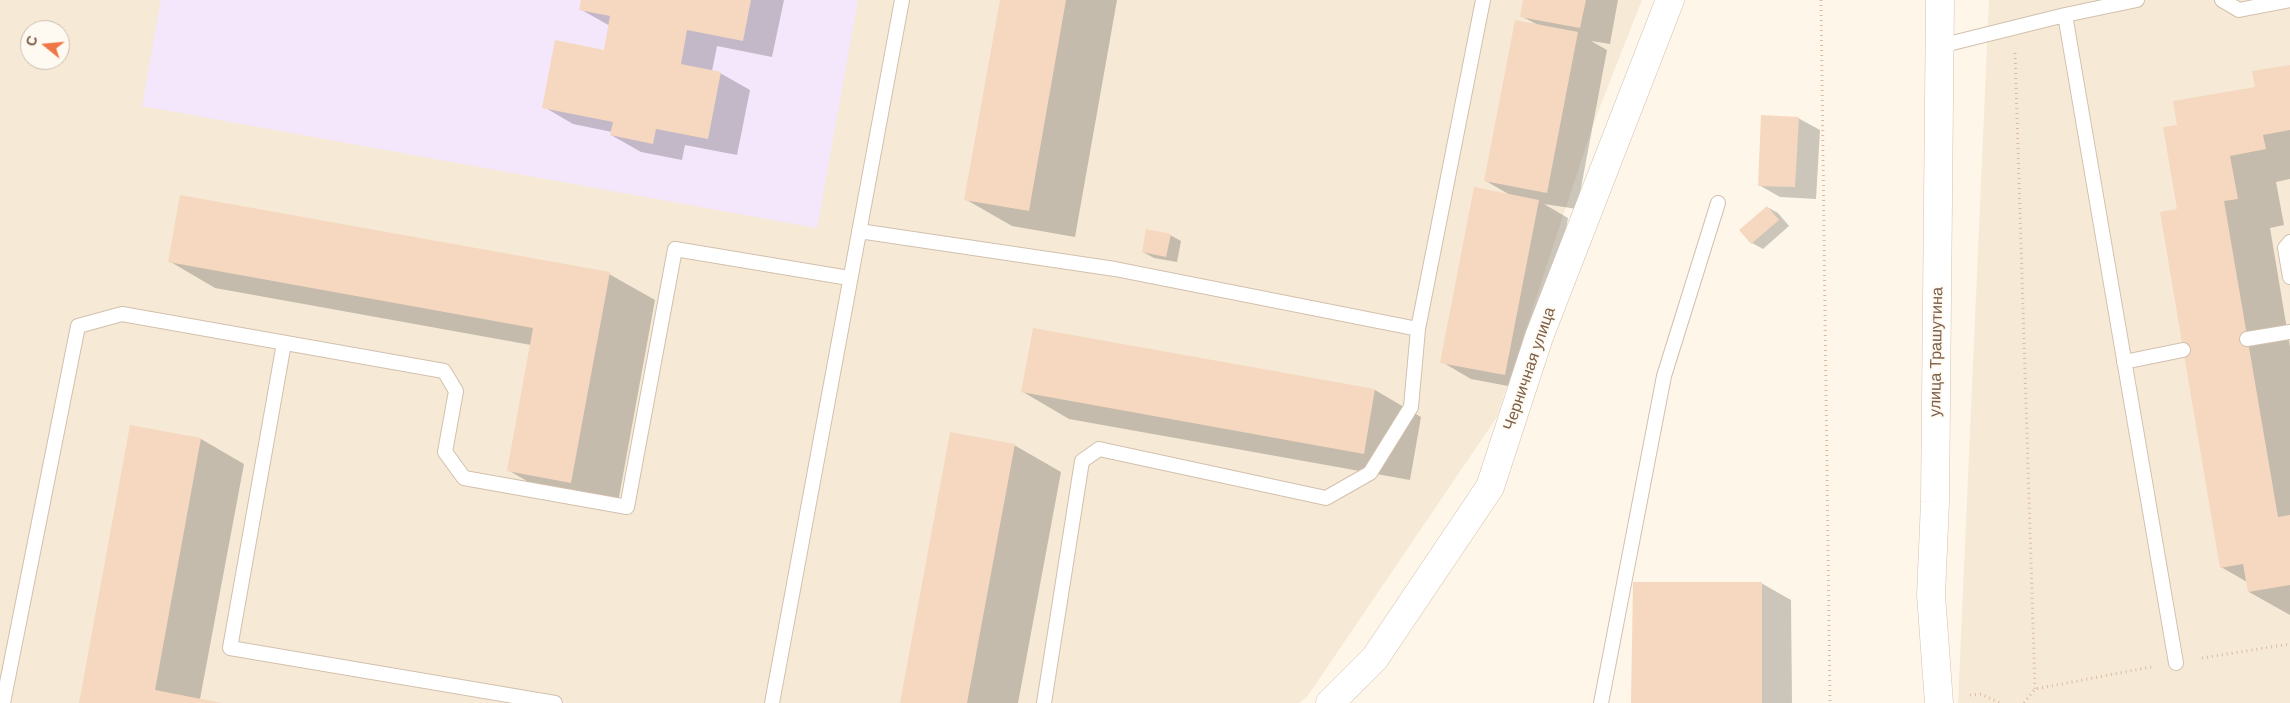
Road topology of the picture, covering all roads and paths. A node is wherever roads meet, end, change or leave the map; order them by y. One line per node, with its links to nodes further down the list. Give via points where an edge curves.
1 (902, 0): 13 (lane)
2 (1482, 0): 17 (lane)
3 (1670, 0): 30 (street, Черничная улица, via 1539,337 1490,487 1375,658)
4 (1821, 0): 32 (path)
5 (1940, 0): 11 (street, улица Трашутина)
6 (2137, 0): 9 (lane)
7 (2222, 0): 8 (lane, via 2239,10)
8 (2290, 0)
9 (2065, 15): 10 (lane); 22 (lane)
10 (2014, 27): 11 (lane); 25 (path)
11 (1940, 46): 33 (street, улица Трашутина, via 1936,502 1931,595)
12 (1718, 203): 31 (lane, via 1664,376)
13 (859, 231): 16 (lane); 17 (lane, via 1115,269)
14 (2290, 242): 15 (lane, via 2285,248)
15 (2290, 277)
16 (849, 278): 20 (lane, via 675,249 627,507 464,478 445,452 456,391 444,371); 28 (lane)
17 (1418, 329): 29 (lane, via 1411,407 1370,473 1326,498 1099,449 1082,461)
18 (2290, 332): 19 (lane)
19 (2247, 339)
20 (284, 343): 26 (lane, via 122,314 78,326); 27 (lane, via 230,648)
21 (2183, 350): 22 (lane)
22 (2124, 362): 24 (lane)
23 (2290, 644): 24 (path)
24 (2176, 663): 25 (path)
25 (2035, 689): 34 (path)
26 (3, 703)
27 (555, 703)
28 (772, 703)
29 (1044, 703)
30 (1330, 703)
31 (1601, 703)
32 (1830, 703)
33 (1939, 703)
34 (2024, 703)

